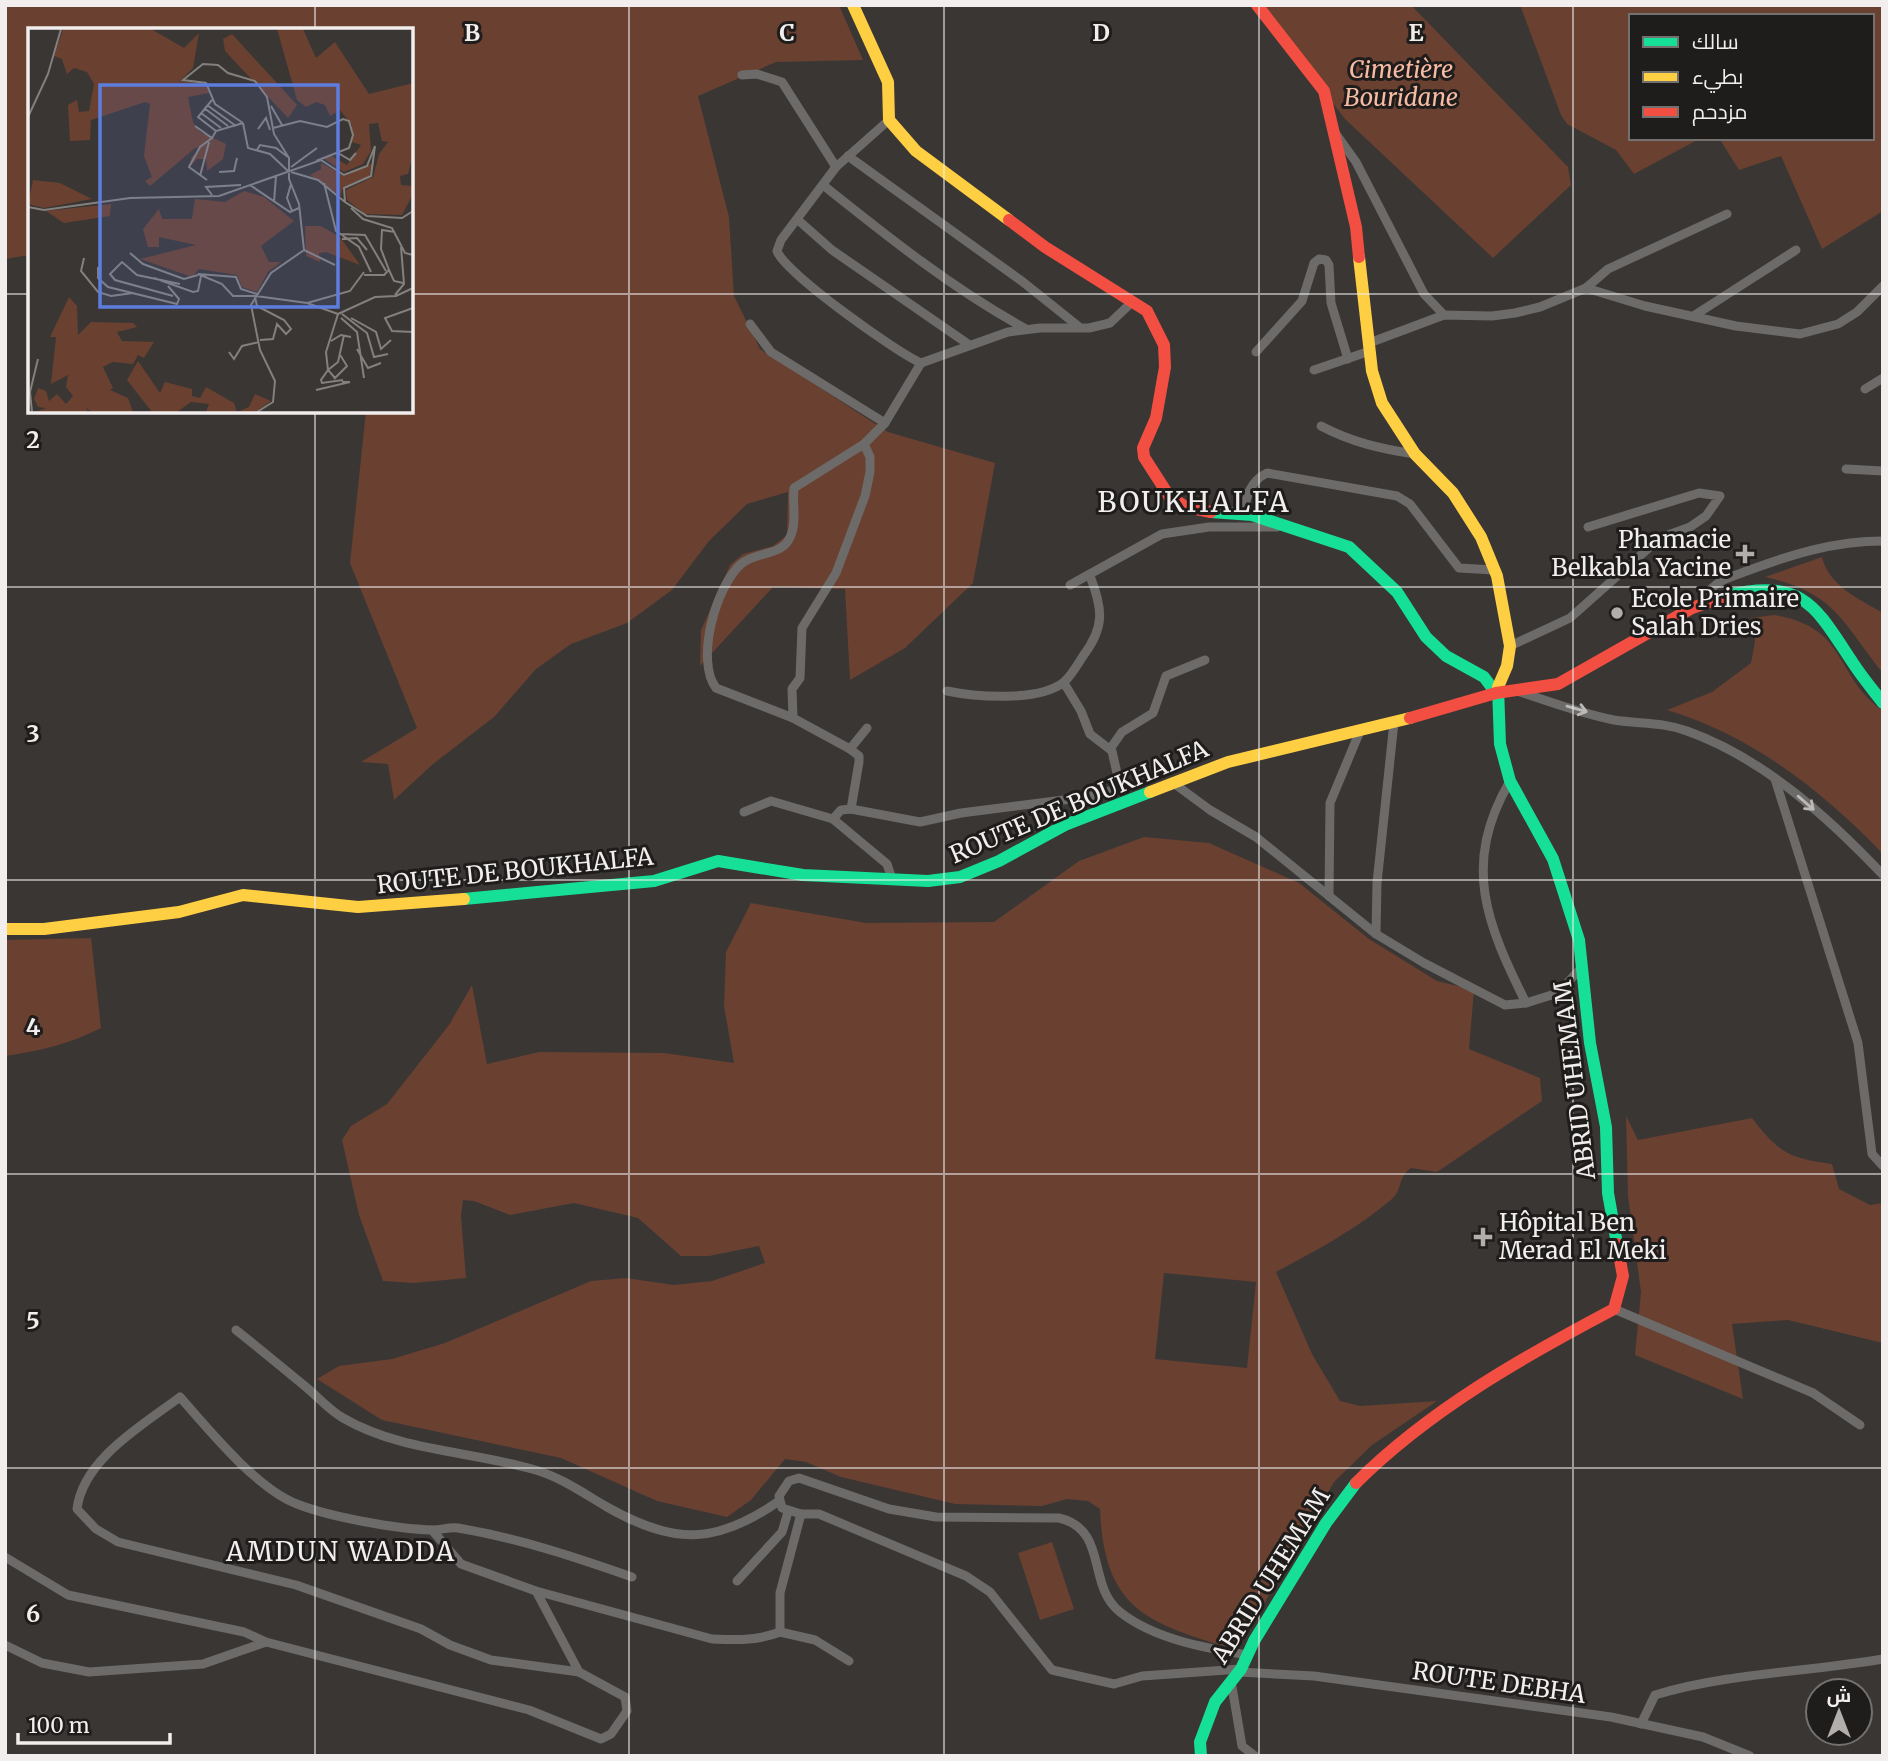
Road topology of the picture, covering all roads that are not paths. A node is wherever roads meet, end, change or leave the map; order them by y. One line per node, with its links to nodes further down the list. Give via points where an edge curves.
1 (853, 5): 4 (street, via 888,82)
2 (1258, 5): 5 (street, via 1324,91)
3 (741, 75): 7 (street, via 757,74 782,82)
4 (889, 120): 6 (street); 14 (street, via 931,164)
5 (1333, 130): 15 (street, via 1356,162 1424,294); 21 (street, via 1362,263)
6 (848, 156): 7 (street); 18 (street)
7 (836, 167): 8 (street)
8 (823, 185): 10 (street); 19 (street, via 914,257)
9 (1727, 214): 13 (street, via 1608,270)
10 (799, 220): 20 (street, via 832,250); 24 (street, via 781,240 779,257 906,357)
11 (1796, 250): 16 (street)
12 (1883, 286): 16 (street, via 1838,324 1800,334 1736,326)
13 (1586, 288): 15 (street, via 1515,313); 16 (street)
14 (1131, 303): 18 (street, via 1110,323); 34 (street, via 1147,311 1164,345 1160,401 1145,439 1144,457 1169,496 1186,507)
15 (1444, 315): 21 (street)
16 (1695, 315)
17 (750, 324): 28 (street, via 771,352)
18 (1078, 326): 19 (street)
19 (1026, 329): 20 (street)
20 (968, 344): 24 (street, via 948,356)
21 (1370, 347): 23 (street); 31 (street, via 1382,403)
22 (1256, 352): 23 (street, via 1302,301 1319,259 1329,265 1331,303)
23 (1348, 359): 25 (street)
24 (921, 363): 28 (street)
25 (1314, 370)
26 (1883, 377): 27 (street)
27 (1865, 389)
28 (885, 423): 30 (street)
29 (1321, 426): 31 (street, via 1380,449)
30 (864, 444): 49 (street, via 870,457 865,496 836,573 802,628 800,678 792,689); 49 (street, via 794,488 794,526 789,540 779,550 738,566 724,588 711,625 706,652 710,680 716,688)
31 (1415, 454): 38 (street, via 1453,493 1481,537)
32 (1846, 469): 33 (street)
33 (1883, 471)
34 (1243, 515): 35 (street); 38 (street, via 1251,487 1267,473 1397,496 1410,504 1459,568)
35 (1286, 526): 39 (street, via 1209,527 1162,534); 47 (street, via 1349,547 1396,592 1446,656 1484,677)
36 (1588, 527): 42 (street, via 1699,494 1720,496 1706,516 1660,538 1570,618)
37 (1883, 541): 41 (street, via 1850,541 1774,560 1720,580 1711,589)
38 (1494, 570): 42 (street)
39 (1090, 576): 40 (street); 44 (street, via 1099,603 1098,636)
40 (1070, 585)
41 (1710, 601): 45 (street, ROUTE DE BOUKHALFA, via 1575,677 1549,686); 48 (street, ROUTE DE BOUKHALFA, via 1765,590 1811,603)
42 (1510, 646): 47 (street)
43 (1205, 660): 54 (street, via 1166,676 1153,713 1122,732)
44 (1064, 682): 46 (street, via 1002,697); 54 (street, via 1090,734)
45 (1512, 690): 47 (street, ROUTE DE BOUKHALFA); 55 (street, one-way to 55, via 1614,720 1664,724 1689,732)
46 (947, 691)
47 (1496, 693): 50 (street, ROUTE DE BOUKHALFA); 57 (street, ABRID UHEMAM, via 1500,744)
48 (1883, 703)
49 (793, 718): 53 (street)
50 (1394, 722): 52 (street, ROUTE DE BOUKHALFA); 66 (street)
51 (867, 728): 53 (street)
52 (1360, 731): 56 (street, ROUTE DE BOUKHALFA, via 1228,762); 64 (street, via 1330,803)
53 (850, 749): 59 (street, via 859,756)
54 (1110, 749): 58 (street)
55 (1774, 778): 62 (street, one-way to 62); 69 (street, via 1858,1043 1872,1154)
56 (1172, 782): 58 (street, ROUTE DE BOUKHALFA); 64 (street, via 1256,837)
57 (1510, 782): 67 (street, ABRID UHEMAM, via 1553,859); 68 (street, via 1494,808 1483,894 1495,941)
58 (1122, 794): 59 (street, via 920,822); 63 (street, ROUTE DE BOUKHALFA, via 972,873 944,880)
59 (850, 809): 61 (street, via 841,810)
60 (744, 812): 61 (street, via 771,801)
61 (833, 819): 63 (street, via 887,864)
62 (1883, 875)
63 (892, 878): 65 (street, ROUTE DE BOUKHALFA, via 803,875 718,862 654,881 553,893 358,907 243,895 178,912 44,929)
64 (1329, 896): 66 (street)
65 (5, 929)
66 (1376, 933): 68 (street, via 1505,1005)
67 (1583, 967): 68 (street, via 1559,993); 70 (street, ABRID UHEMAM, via 1590,1043 1606,1127 1608,1193 1623,1276)
68 (1526, 1003)
69 (1883, 1167)
70 (1614, 1309): 72 (street, via 1813,1393); 84 (street, ABRID UHEMAM, via 1463,1396 1373,1466 1326,1523)
71 (236, 1330): 73 (street, via 341,1417 427,1448 532,1469 568,1483 640,1524 668,1533 709,1536 754,1519)
72 (1860, 1425)
73 (779, 1501): 74 (street); 84 (street, via 782,1486 799,1478 869,1503 924,1515 1077,1522 1088,1537 1107,1594 1118,1611 1174,1638)
74 (788, 1512): 75 (street, ROUTE DEBHA); 79 (street, via 782,1532)
75 (801, 1514): 81 (street, via 780,1592); 88 (street, ROUTE DEBHA, via 819,1514 966,1576 989,1592 1052,1670 1114,1684 1142,1676)
76 (432, 1530): 78 (street, via 454,1527 504,1538); 80 (street, via 461,1564); 87 (street, via 360,1520 295,1503 229,1454 180,1397 105,1458 86,1480 77,1509 117,1542 296,1585 421,1629 491,1660)
77 (5, 1557): 82 (street, via 68,1595 244,1632)
78 (632, 1577)
79 (737, 1581)
80 (536, 1591): 81 (street, via 712,1639 765,1638); 87 (street)
81 (779, 1632): 86 (street, via 815,1640)
82 (265, 1642): 83 (street, via 203,1664 89,1672 42,1663); 87 (street, via 529,1710 601,1739 611,1734 627,1711 627,1702 625,1696)
83 (5, 1645)
84 (1247, 1655): 88 (street, ABRID UHEMAM)
85 (1883, 1659): 89 (street, via 1692,1684 1655,1695)
86 (849, 1661)
87 (579, 1672)
88 (1237, 1674): 89 (street, ROUTE DEBHA, via 1314,1676); 90 (street, ABRID UHEMAM, via 1215,1702 1200,1742); 91 (street, via 1242,1746)
89 (1641, 1724): 92 (street, ROUTE DEBHA, via 1703,1737)
90 (1201, 1756)
91 (1255, 1756)
92 (1750, 1756)

